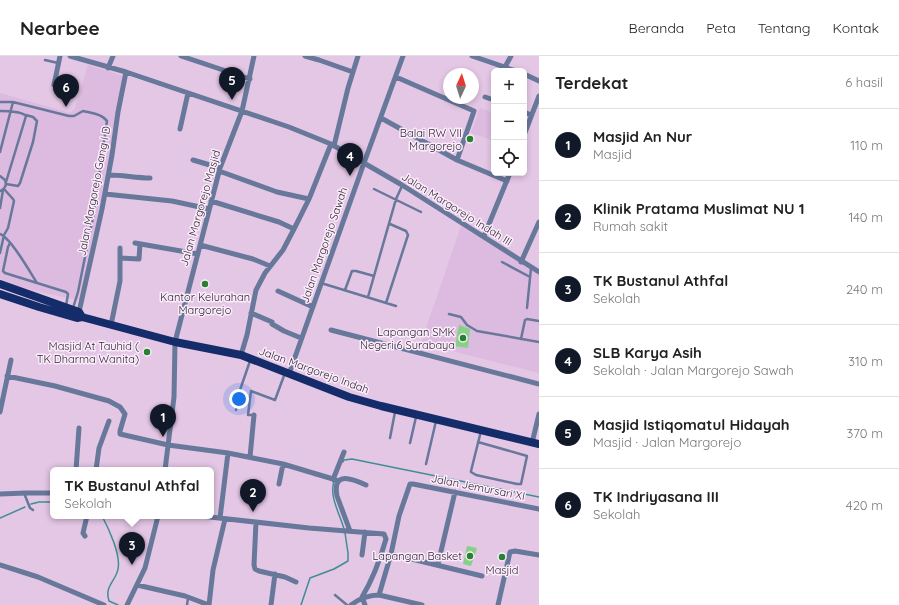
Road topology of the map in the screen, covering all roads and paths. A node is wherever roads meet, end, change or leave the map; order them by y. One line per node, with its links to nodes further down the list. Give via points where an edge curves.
1 (60, 56): 12 (street)
2 (70, 56): 14 (street, Jalan Margorejo Indah III)
3 (113, 56): 14 (street)
4 (181, 56): 19 (street)
5 (254, 56): 19 (street, Jalan Margorejo Masjid)
6 (305, 56): 16 (street)
7 (358, 56): 16 (street)
8 (403, 56): 18 (street, Jalan Margorejo Sawah)
9 (472, 56): 13 (street)
10 (511, 56): 13 (street)
11 (45, 60): 12 (lane)
12 (59, 63): 21 (street)
13 (506, 67)
14 (108, 68): 15 (street, Jalan Margorejo Indah III)
15 (126, 72): 22 (street, Jalan Margorejo Indah III); 43 (street, Jalan Margorejo Gang I D)
16 (353, 72): 37 (street)
17 (527, 75): 20 (street)
18 (396, 77): 34 (street, Jalan Margorejo Sawah); 40 (street, via 474,110)
19 (250, 79): 30 (street, Jalan Margorejo Masjid)
20 (539, 81)
21 (54, 85)
22 (188, 93): 30 (street, Jalan Margorejo Indah III); 36 (street)
23 (539, 96): 33 (street)
24 (485, 97): 25 (street)
25 (491, 99)
26 (0, 102): 27 (lane)
27 (13, 102): 29 (lane); 89 (lane, via 69,116 83,111 101,115 107,121 93,217)
28 (0, 111): 29 (lane)
29 (11, 111): 32 (lane); 38 (lane)
30 (242, 111): 37 (street, Jalan Margorejo Indah III); 42 (street, Jalan Margorejo Masjid)
31 (527, 113): 33 (street)
32 (26, 115): 48 (lane); 48 (lane, via 33,117 37,122 20,183 18,186)
33 (531, 115): 35 (street)
34 (380, 118): 40 (street); 41 (street, Jalan Margorejo Sawah)
35 (527, 126)
36 (180, 129)
37 (332, 145): 41 (street, Jalan Margorejo Indah III); 53 (street)
38 (0, 152)
39 (193, 160): 42 (street)
40 (457, 160): 47 (street)
41 (364, 163): 49 (street, Jalan Margorejo Indah III); 78 (street, Jalan Margorejo Sawah)
42 (219, 170): 53 (street, via 277,192); 55 (street, Jalan Margorejo Masjid)
43 (109, 175): 46 (street); 52 (street, Jalan Margorejo Gang I D)
44 (0, 176): 48 (lane)
45 (509, 176): 47 (street)
46 (150, 178)
47 (507, 181): 64 (street)
48 (6, 183): 51 (lane)
49 (402, 185): 54 (lane); 64 (street, Jalan Margorejo Indah III)
50 (374, 189): 54 (lane)
51 (2, 190): 56 (lane); 63 (lane, via 14,201)
52 (105, 194): 57 (street, via 172,201); 89 (street, Jalan Margorejo Gang I D)
53 (309, 199): 61 (street)
54 (396, 199): 58 (lane); 60 (lane)
55 (211, 201): 57 (street, Jalan Margorejo Masjid); 61 (street)
56 (0, 208)
57 (209, 208): 66 (street, Jalan Margorejo Masjid)
58 (421, 212)
59 (539, 222): 72 (street)
60 (390, 224): 76 (lane); 85 (lane, via 406,230 408,235)
61 (294, 229): 73 (street, via 283,250)
62 (0, 234): 63 (lane)
63 (4, 235): 65 (lane); 68 (lane)
64 (484, 236): 72 (street, Jalan Margorejo Indah III)
65 (10, 243): 80 (lane); 80 (lane, via 3,271)
66 (200, 245): 69 (street, Jalan Margorejo Masjid); 73 (street)
67 (120, 248): 70 (street)
68 (0, 253)
69 (198, 254): 70 (street, via 138,244 138,259); 97 (street, Jalan Margorejo Masjid)
70 (120, 258): 93 (street, via 119,290)
71 (502, 262): 77 (lane)
72 (521, 262): 74 (street, Jalan Margorejo Indah III)
73 (270, 266): 90 (street, via 256,290)
74 (531, 268): 75 (street, Jalan Margorejo Indah III); 77 (lane)
75 (539, 272)
76 (374, 276): 81 (lane, via 352,272); 84 (lane)
77 (530, 277): 88 (lane)
78 (320, 283): 81 (lane); 87 (street, Jalan Margorejo Sawah)
79 (0, 284): 89 (main road, Jalan Margorejo Indah)
80 (37, 284): 89 (lane, via 66,292)
81 (345, 290): 84 (lane)
82 (278, 291): 87 (street)
83 (0, 294): 89 (main road, Jalan Margorejo Indah, via 77,318)
84 (368, 297): 85 (lane)
85 (386, 303): 86 (lane)
86 (396, 306)
87 (313, 307): 95 (street, Jalan Margorejo Sawah)
88 (527, 308)
89 (75, 311): 93 (main road, Jalan Margorejo Indah)
90 (251, 313): 95 (street); 99 (street)
91 (449, 314): 96 (lane, via 461,317 472,329)
92 (539, 321): 96 (lane, via 524,320)
93 (111, 326): 97 (main road, Jalan Margorejo Indah)
94 (331, 330): 104 (street)
95 (301, 338): 102 (street, Jalan Margorejo Sawah)
96 (521, 339): 98 (lane)
97 (175, 342): 99 (main road, Jalan Margorejo Indah); 119 (street, Jalan Margorejo Masjid, via 174,397)
98 (539, 342)
99 (241, 355): 100 (main road, Jalan Margorejo Indah)
100 (251, 358): 102 (main road, Jalan Margorejo Indah); 106 (lane)
101 (11, 360): 103 (street)
102 (287, 374): 105 (main road, Jalan Margorejo Indah); 110 (lane, via 275,400 251,391 248,415)
103 (7, 376): 107 (street); 119 (street, via 109,401 120,407 125,414 120,434)
104 (539, 384)
105 (396, 409): 108 (main road, Jalan Margorejo Indah); 115 (lane)
106 (236, 410)
107 (0, 412)
108 (416, 414): 111 (main road, Jalan Margorejo Indah); 117 (lane)
109 (539, 414): 118 (street)
110 (254, 416): 122 (street)
111 (436, 418): 114 (main road, Jalan Margorejo Indah); 124 (lane)
112 (109, 421): 126 (street, via 99,448)
113 (79, 428): 125 (street)
114 (481, 429): 116 (lane); 118 (main road, Jalan Margorejo Indah)
115 (390, 438)
116 (478, 442): 116 (lane, via 472,473 521,484 527,456)
117 (410, 443)
118 (536, 444)
119 (168, 445): 121 (street); 127 (street, Jalan Margorejo Masjid)
120 (344, 452): 128 (street)
121 (228, 453): 122 (street); 138 (street)
122 (250, 457): 123 (street)
123 (283, 464): 128 (street); 129 (street)
124 (426, 464)
125 (76, 467)
126 (96, 467)
127 (165, 467)
128 (336, 480): 130 (street, via 344,478); 142 (street, via 336,493)
129 (279, 484)
130 (366, 485)
131 (455, 492): 135 (street, Jalan Jemursari XI); 145 (street, Jalan Jemursari XI, via 413,484 409,486 398,516); 148 (street)
132 (24, 493): 133 (street); 134 (street); 136 (lane)
133 (50, 493)
134 (0, 494)
135 (539, 509)
136 (33, 510)
137 (214, 517): 138 (street)
138 (223, 518): 141 (street); 161 (street)
139 (86, 519): 144 (street, via 83,533)
140 (157, 519): 153 (street, via 145,568)
141 (256, 522): 142 (street); 150 (street, via 255,568)
142 (349, 531): 143 (street)
143 (365, 532): 146 (street); 157 (street, via 383,534 386,539 376,572)
144 (85, 536)
145 (391, 554): 148 (street); 155 (street)
146 (362, 555)
147 (539, 555): 167 (street, via 510,552)
148 (438, 564): 151 (street)
149 (0, 565): 158 (street, via 38,577)
150 (275, 574): 152 (street); 162 (street)
151 (482, 576)
152 (296, 582)
153 (137, 585): 156 (street); 159 (street)
154 (335, 595): 163 (lane)
155 (379, 595): 157 (street); 166 (street)
156 (188, 597): 160 (lane); 161 (street)
157 (362, 597): 164 (street); 165 (street)
158 (104, 605)
159 (127, 605)
160 (187, 605)
161 (209, 605)
162 (271, 605)
163 (347, 605)
164 (351, 605)
165 (365, 605)
166 (422, 605)
167 (498, 605)

